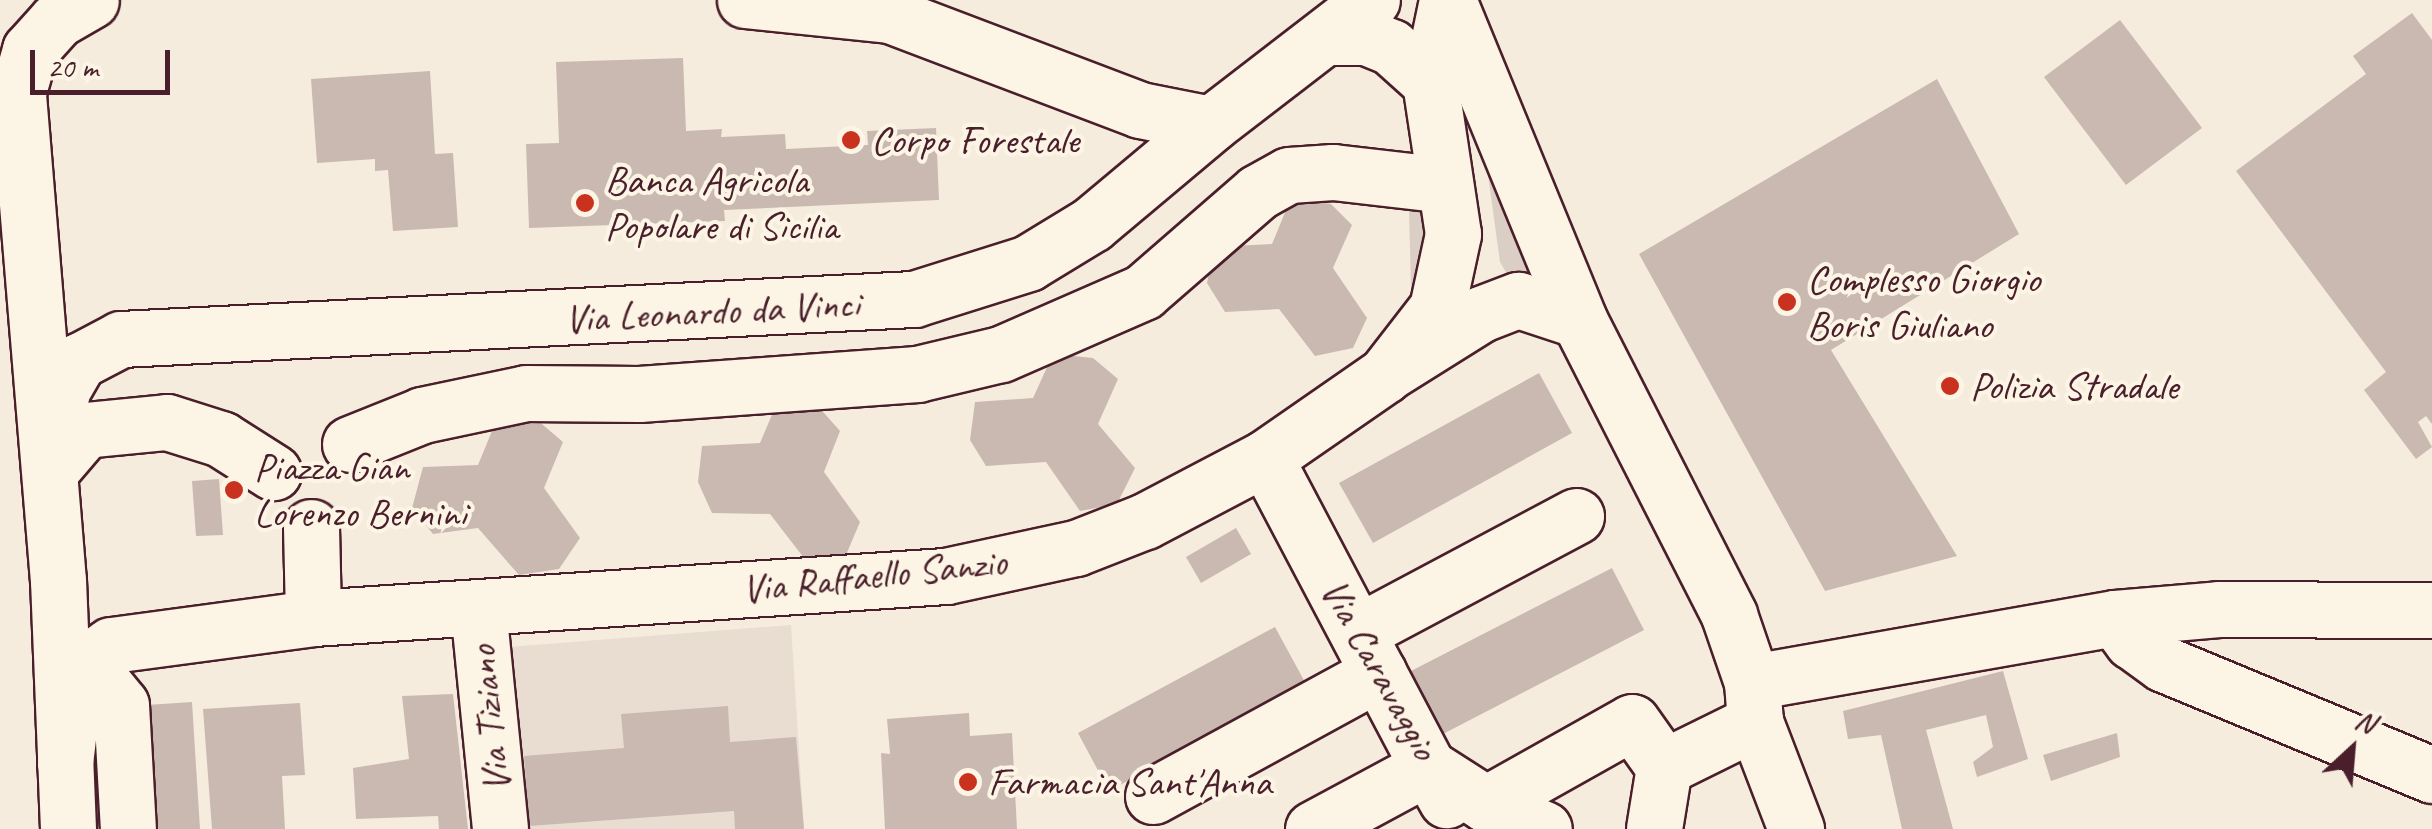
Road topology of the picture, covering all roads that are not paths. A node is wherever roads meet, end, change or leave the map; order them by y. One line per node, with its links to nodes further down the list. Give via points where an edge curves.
1 (91, 0): 11 (street, via 57,20 30,50 18,92)
2 (745, 0): 7 (street, via 890,15)
3 (926, 0): 7 (street)
4 (1372, 0): 6 (street, Via Leonardo da Vinci)
5 (1448, 0): 8 (street, Via Raffaello Sanzio); 10 (street)
6 (1326, 37): 8 (street, via 1366,37 1391,47); 9 (street, Via Leonardo da Vinci)
7 (986, 48): 9 (street, via 1140,110)
8 (1430, 82): 10 (street); 12 (street, Via Raffaello Sanzio)
9 (1210, 124): 19 (street, Via Leonardo da Vinci, via 1092,224 1028,263 914,300 121,339 79,361 62,390)
10 (1501, 127): 14 (street)
11 (20, 170): 13 (street); 19 (street)
12 (1445, 185): 15 (street, Via Raffaello Sanzio, via 1453,234 1438,308); 17 (street, via 1333,172 1289,175 1258,192 1143,292 984,358 917,374 639,394 526,394 422,414)
13 (0, 223)
14 (1580, 320): 15 (street, via 1518,300 1481,314); 31 (street, via 1729,615)
15 (1385, 375): 18 (street, Via Raffaello Sanzio)
16 (0, 385): 19 (street)
17 (350, 444)
18 (1265, 458): 24 (street, Via Raffaello Sanzio, via 1145,521 1076,548 946,576); 29 (street, Via Caravaggio)
19 (50, 471): 20 (street, via 86,430 168,422 221,440); 23 (street)
20 (273, 472)
21 (1576, 516): 29 (street)
22 (311, 527): 28 (street)
23 (58, 581): 27 (street, via 100,616); 32 (street)
24 (478, 608): 28 (street, Via Raffaello Sanzio); 40 (street, Via Tiziano)
25 (2432, 610): 26 (street, via 2219,609)
26 (2115, 618): 31 (street); 35 (street, via 2164,664)
27 (182, 632): 28 (street, Via Raffaello Sanzio); 30 (street, via 111,645)
28 (312, 643)
29 (1369, 653): 33 (street, Via Caravaggio); 36 (street)
30 (86, 662): 32 (street, via 74,688); 39 (street, via 121,706)
31 (1754, 702): 34 (street); 44 (street)
32 (65, 763): 38 (street)
33 (1428, 767): 37 (street, Via Caravaggio); 41 (street)
34 (1664, 767): 37 (street, via 1632,722); 43 (street)
35 (2432, 775)
36 (1153, 796)
37 (1473, 816): 42 (street, Via Caravaggio)
38 (68, 829)
39 (128, 829)
40 (500, 829)
41 (1313, 829)
42 (1544, 829)
43 (1654, 829)
44 (1796, 829)

